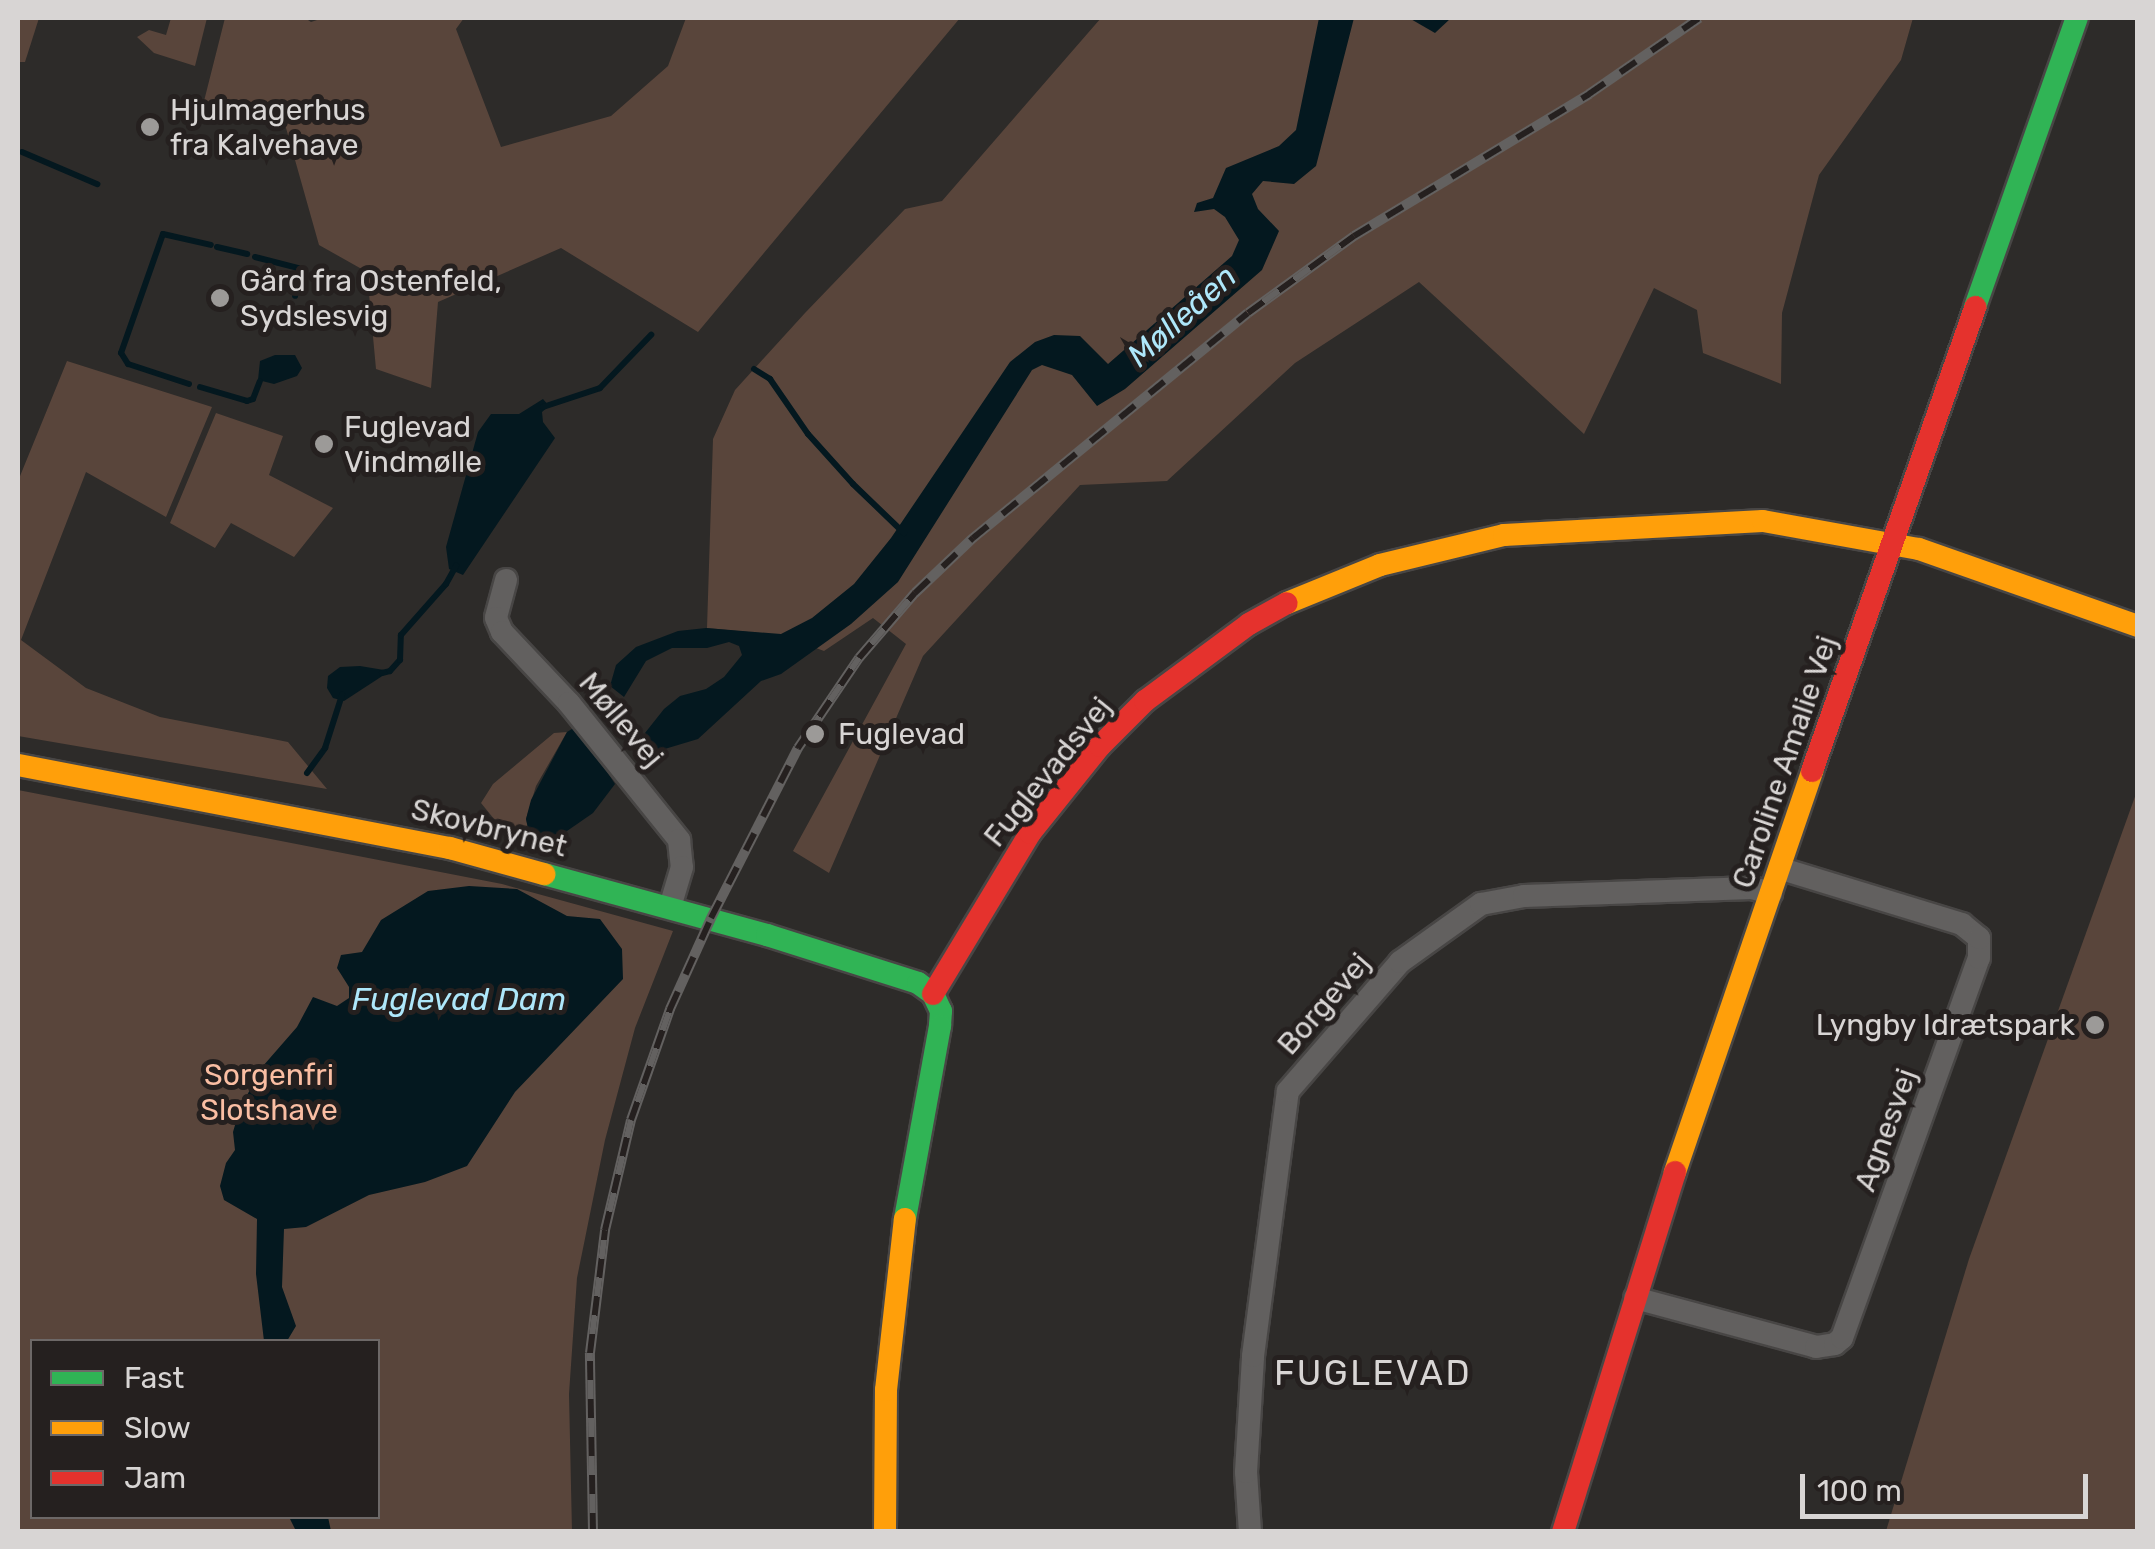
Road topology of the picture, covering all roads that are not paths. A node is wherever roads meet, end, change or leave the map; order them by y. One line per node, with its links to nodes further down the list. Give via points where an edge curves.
1 (2077, 18): 2 (street, Caroline Amalie Vej)
2 (1894, 545): 4 (street, Fuglevadsvej, via 1920,548); 6 (street, Caroline Amalie Vej); 9 (street, Fuglevadsvej, via 1763,521 1504,534 1308,591 1192,664 1100,746 1030,833)
3 (506, 580): 8 (street, Møllevej, via 496,618 502,632 680,840 682,867)
4 (2138, 626)
5 (18, 764): 8 (street, Skovbrynet, via 398,836)
6 (1780, 868): 7 (street, Caroline Amalie Vej); 10 (street, Agnesvej, via 1962,924 1979,938 1979,958 1842,1338 1816,1347)
7 (1771, 893): 10 (street, Caroline Amalie Vej); 12 (street, Borgevej, via 1752,888 1524,896 1481,904 1400,962 1288,1091 1253,1356 1246,1470)
8 (670, 907): 9 (street, Skovbrynet, via 918,983)
9 (933, 994): 11 (street, via 940,1026 902,1237 886,1390)
10 (1634, 1298): 13 (street, Caroline Amalie Vej)
11 (885, 1532)
12 (1250, 1532)
13 (1563, 1532)

